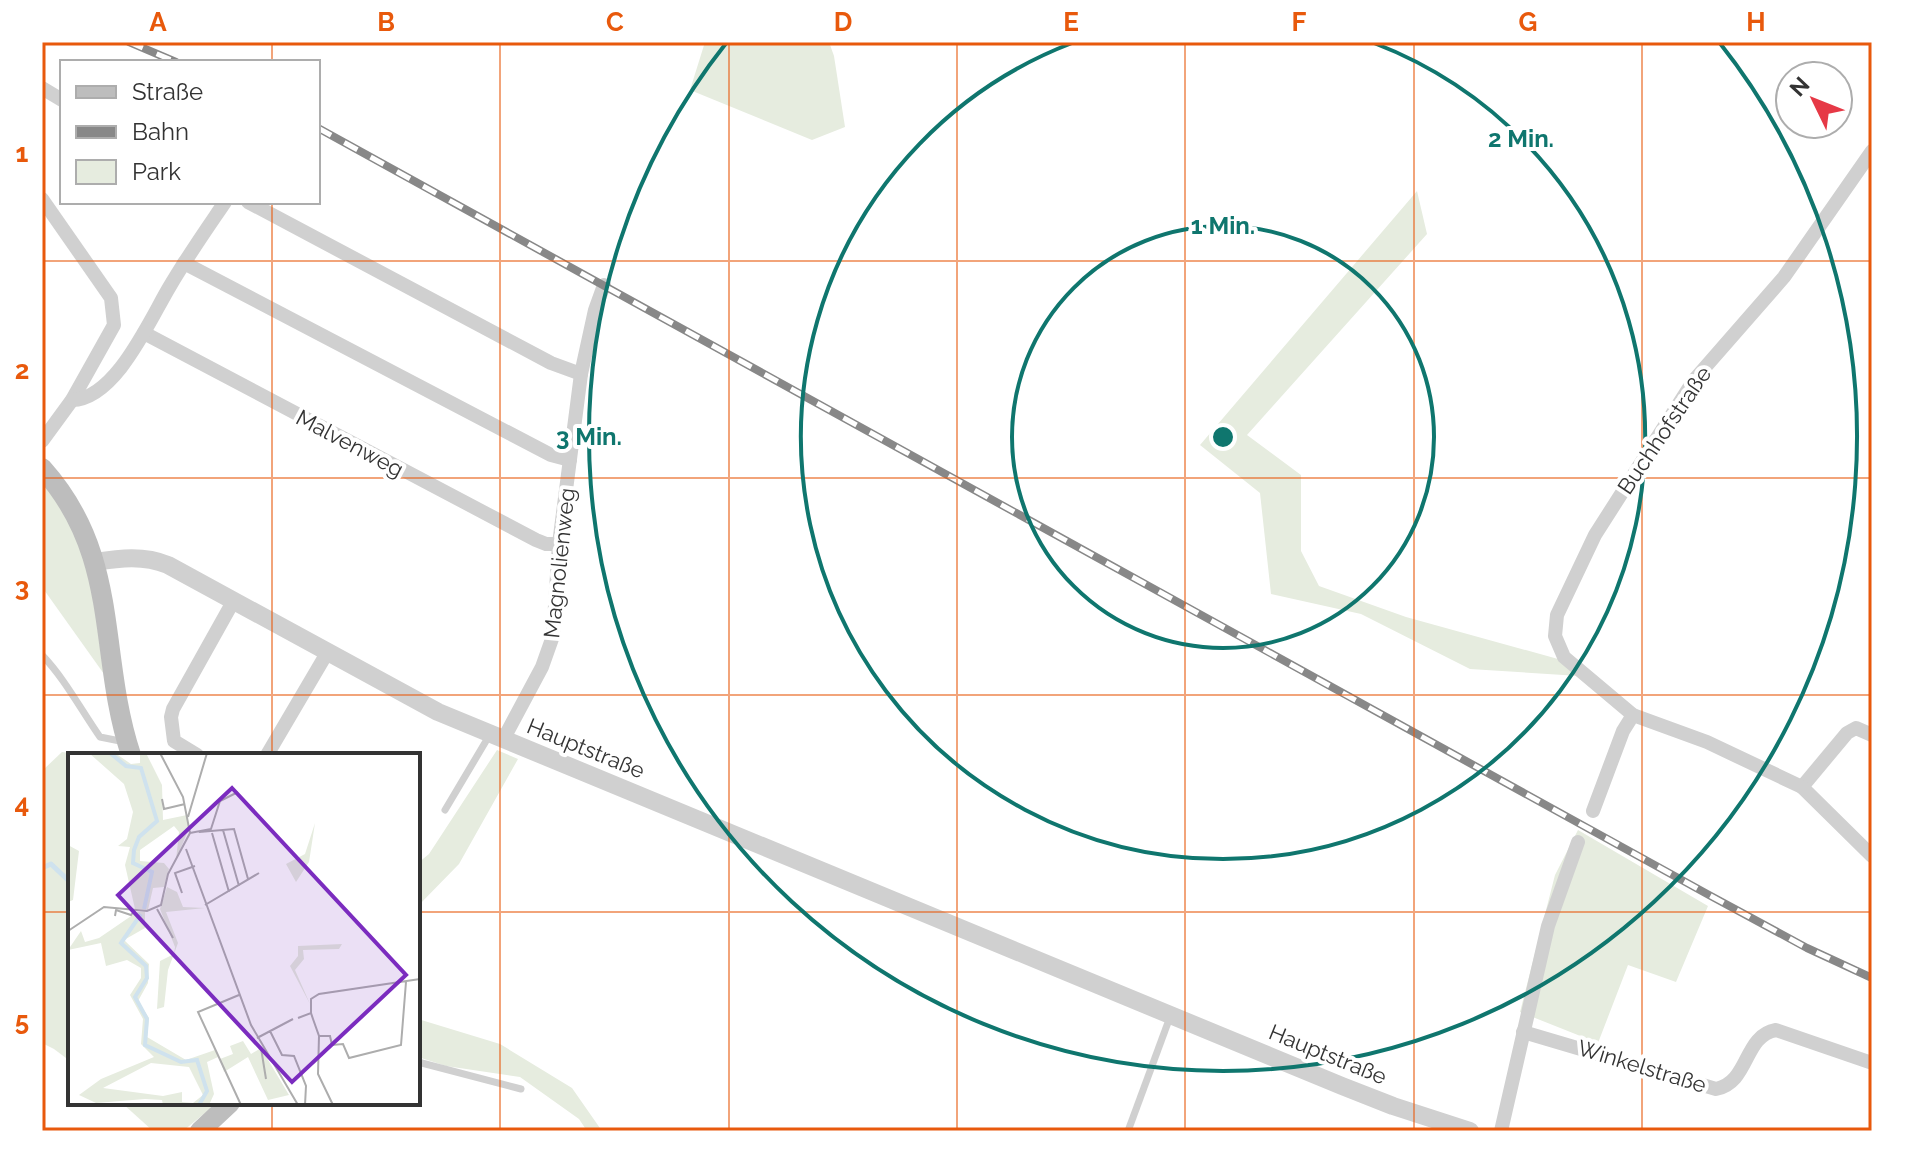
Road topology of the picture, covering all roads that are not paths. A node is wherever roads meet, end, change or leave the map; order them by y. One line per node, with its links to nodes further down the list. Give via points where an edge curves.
1 (42, 88): 2 (street)
2 (60, 99)
3 (1872, 151): 20 (street, Buchhofstraße, via 1784,277 1684,394 1595,535 1557,615 1555,636 1564,657)
4 (42, 199): 11 (street, via 100,279 114,310 109,338)
5 (224, 204): 7 (street)
6 (252, 204): 10 (street)
7 (184, 263): 9 (street); 13 (street, via 537,448)
8 (604, 285): 10 (street, Magnolienweg)
9 (144, 333): 11 (street, via 113,375 88,396); 15 (street, Malvenweg, via 496,520 546,544)
10 (581, 374): 13 (street, Magnolienweg)
11 (72, 400): 12 (street)
12 (42, 441)
13 (570, 460): 15 (street, Magnolienweg)
14 (42, 468): 16 (main road, via 77,516)
15 (559, 544): 22 (street, Magnolienweg, via 549,653)
16 (95, 562): 17 (street, Hauptstraße, via 158,561); 23 (main road)
17 (234, 600): 18 (street, Hauptstraße); 24 (street, via 173,709 174,741)
18 (327, 653): 22 (street, Hauptstraße); 25 (street)
19 (42, 655): 23 (lane, via 100,737)
20 (1633, 715): 26 (street, Buchhofstraße, via 1707,742); 28 (street)
21 (1872, 735): 26 (street, via 1856,728 1847,733)
22 (496, 737): 27 (lane); 31 (street, Hauptstraße)
23 (129, 749)
24 (194, 753)
25 (268, 753)
26 (1802, 787): 30 (street, Buchhofstraße)
27 (445, 810)
28 (1593, 811)
29 (1578, 842): 32 (street, via 1553,908)
30 (1872, 856)
31 (1171, 1015): 38 (lane); 39 (street, Hauptstraße, via 1393,1106)
32 (1523, 1032): 34 (street, Winkelstraße, via 1716,1089 1730,1084 1766,1031); 40 (street)
33 (420, 1063): 35 (lane)
34 (1872, 1063)
35 (521, 1089)
36 (228, 1105): 37 (main road)
37 (204, 1127)
38 (1128, 1131)
39 (1470, 1131)
40 (1501, 1131)

